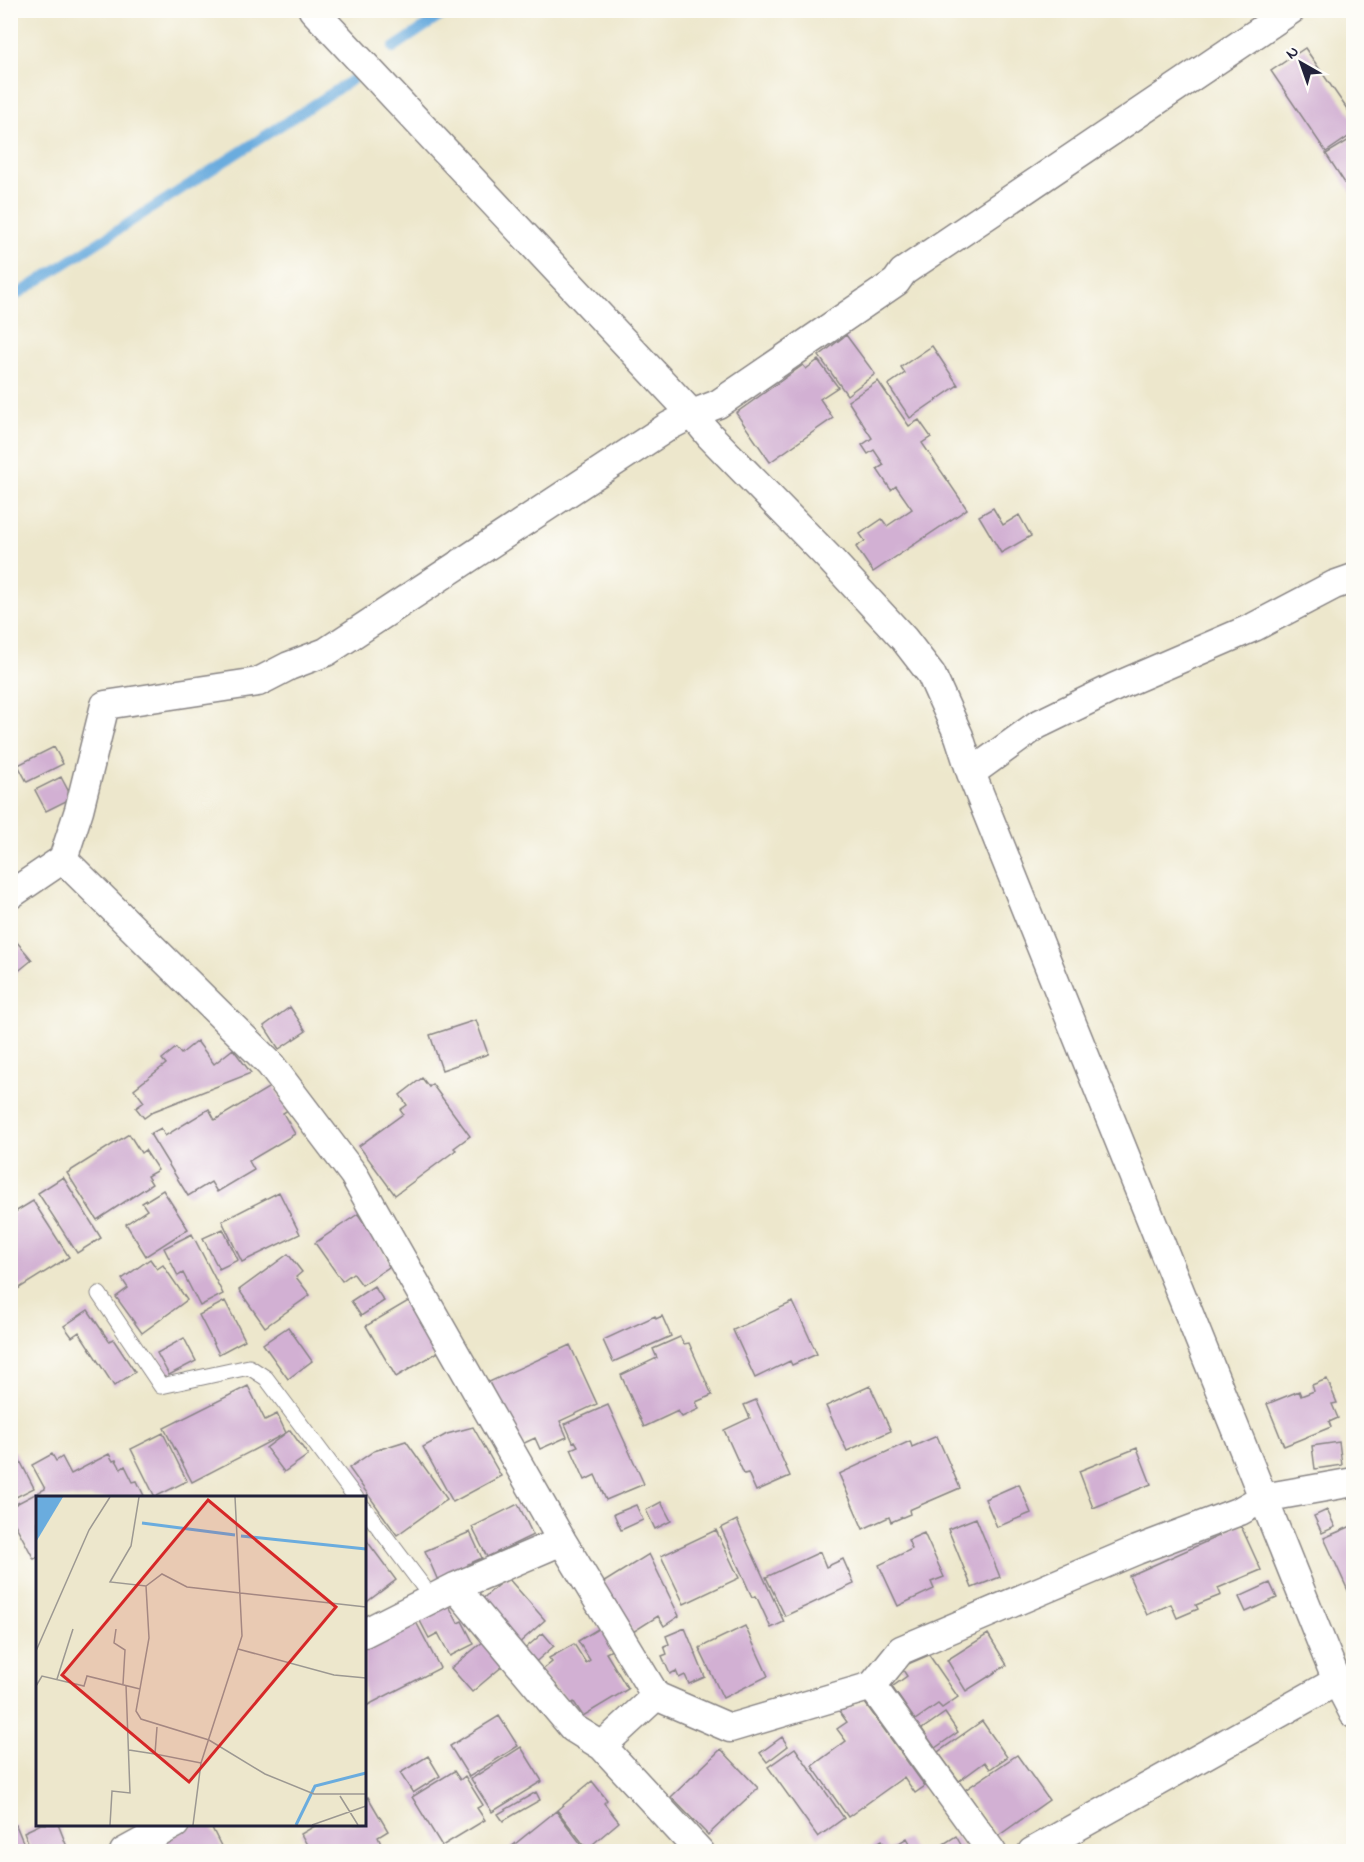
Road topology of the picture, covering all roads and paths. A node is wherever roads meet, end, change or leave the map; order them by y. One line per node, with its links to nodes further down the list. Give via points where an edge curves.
1 (314, 10): 3 (street)
2 (1291, 10): 3 (street, via 903,272 896,282 718,404)
3 (692, 414): 5 (street, via 904,639 931,674 959,735); 6 (street, via 326,652 258,682 105,705)
4 (1353, 578): 5 (street, via 1037,725)
5 (971, 773): 11 (street)
6 (63, 859): 7 (street); 13 (street, via 270,1064 354,1175)
7 (10, 895)
8 (99, 1294): 10 (lane, via 161,1386 249,1367 266,1378)
9 (1353, 1482): 11 (street)
10 (356, 1496)
11 (1263, 1498): 16 (street); 17 (street, via 1240,1511 901,1650)
12 (366, 1510): 14 (lane)
13 (562, 1541): 14 (street); 18 (street)
14 (443, 1592): 15 (street); 20 (street, via 573,1728)
15 (366, 1632)
16 (1337, 1681): 19 (street); 25 (street)
17 (872, 1686): 18 (street, via 730,1728); 24 (street)
18 (656, 1696): 20 (street)
19 (1353, 1714)
20 (602, 1746): 23 (street)
21 (172, 1826): 22 (street)
22 (124, 1851)
23 (700, 1851)
24 (992, 1851)
25 (1032, 1851)

